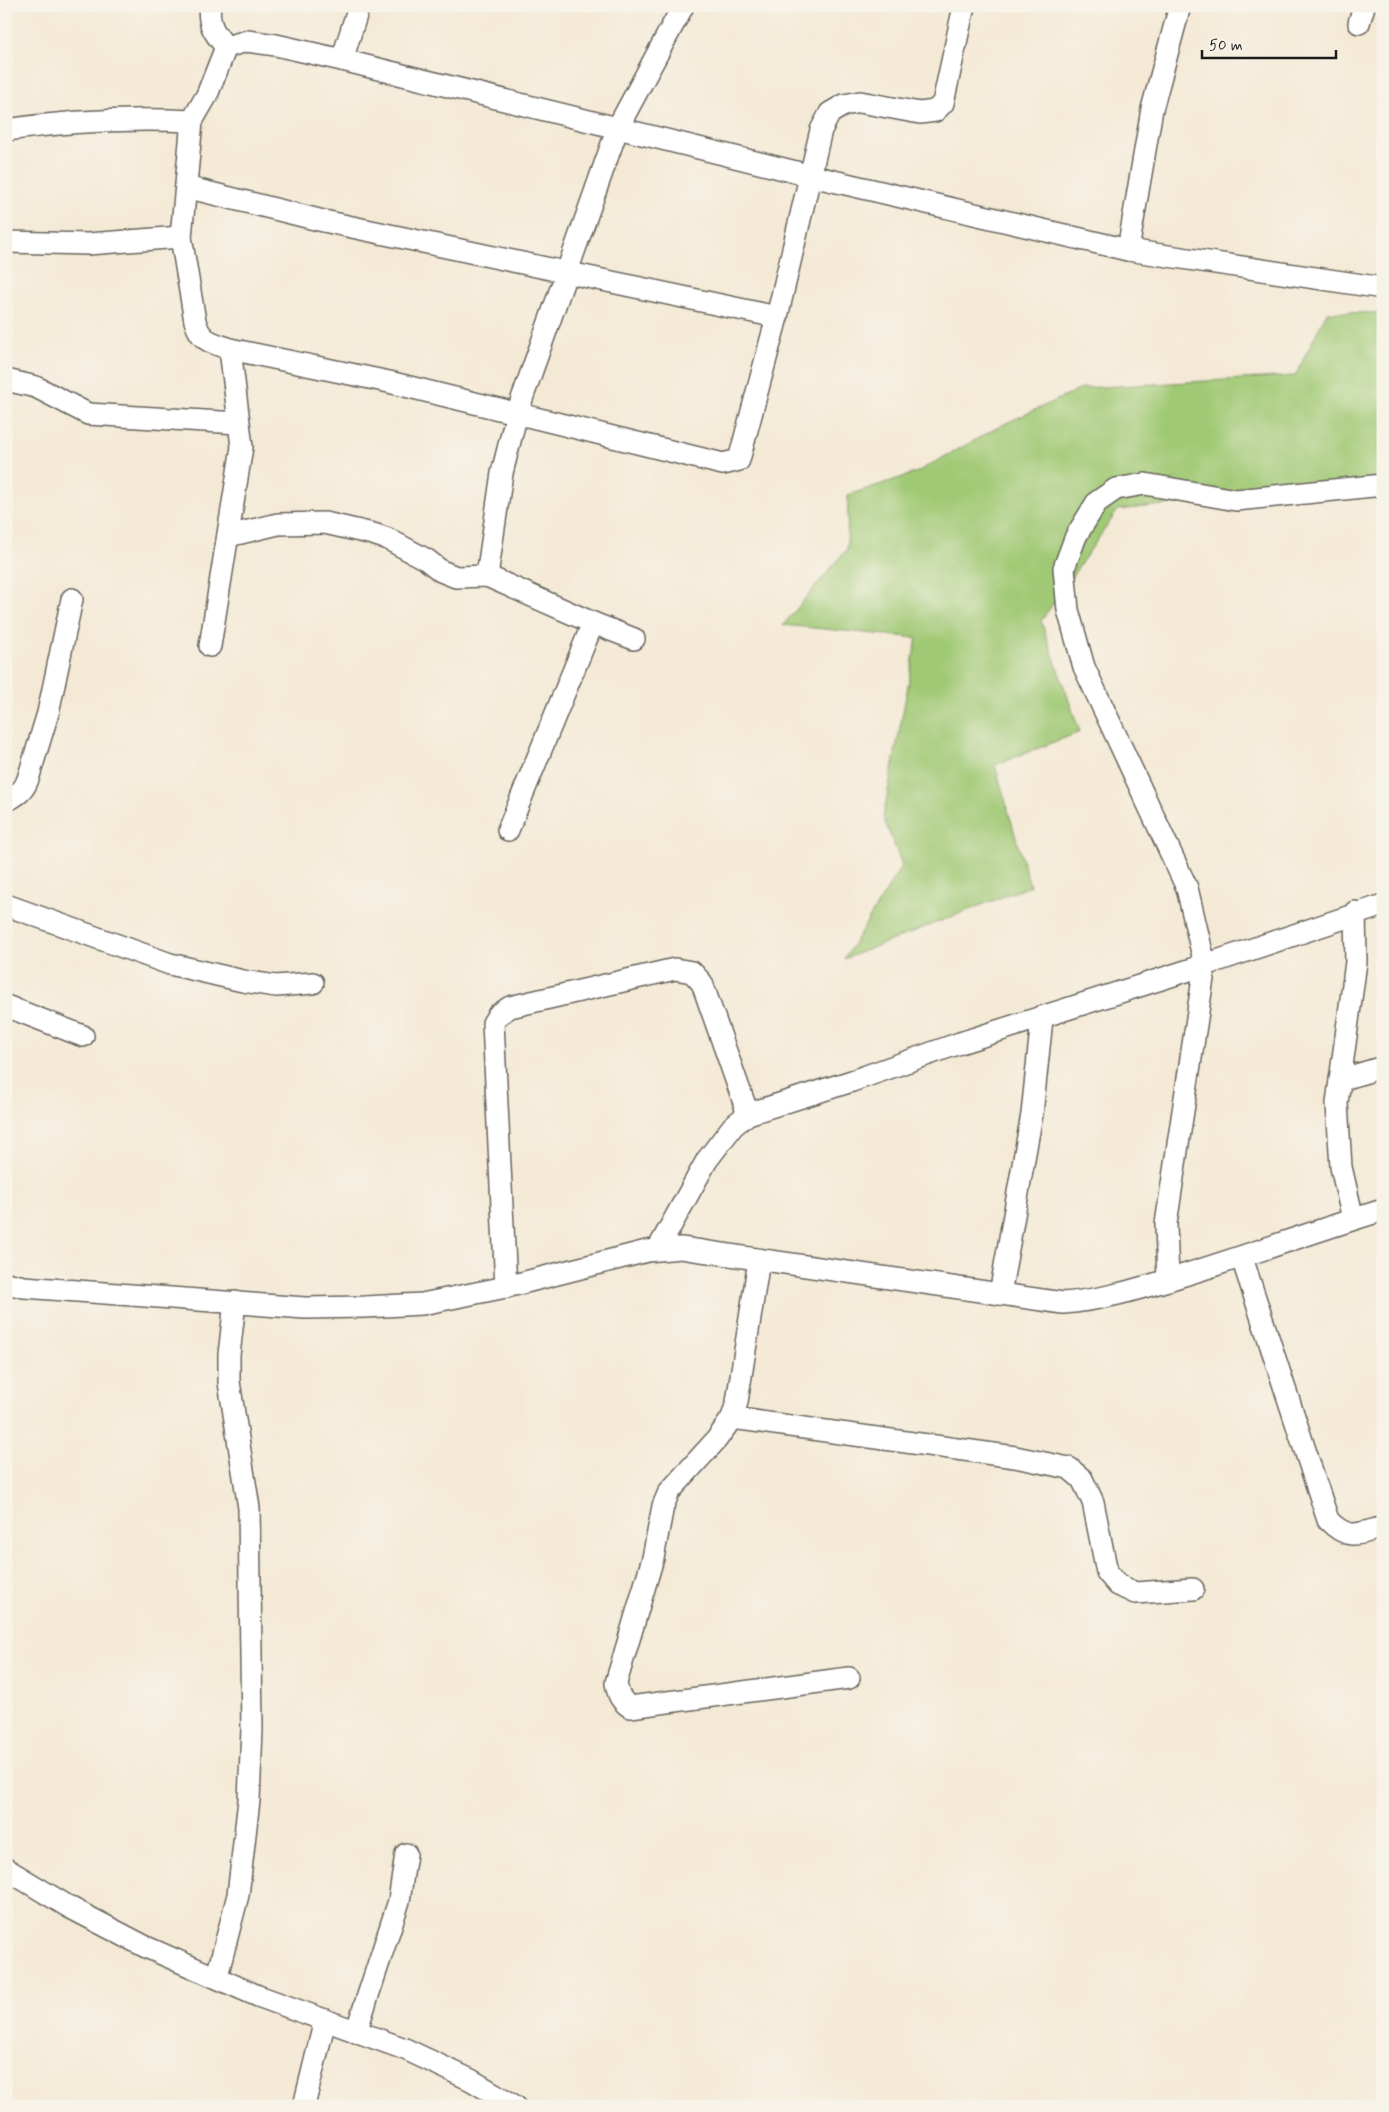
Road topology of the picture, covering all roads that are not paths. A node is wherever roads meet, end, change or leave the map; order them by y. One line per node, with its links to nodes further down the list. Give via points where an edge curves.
1 (210, 6): 6 (street, via 208,17 213,30)
2 (358, 6): 7 (street)
3 (683, 6): 9 (street)
4 (964, 6): 11 (street, via 943,103 936,112 920,113 860,102 844,105 830,113 821,130)
5 (1180, 6): 15 (street, via 1152,109)
6 (226, 47): 7 (street, via 247,41); 8 (street, via 208,95)
7 (342, 60): 9 (street)
8 (192, 121): 10 (street, via 145,119 61,123); 12 (street)
9 (618, 127): 11 (street); 16 (street)
10 (6, 130)
11 (812, 176): 15 (street); 18 (street)
12 (186, 187): 13 (street); 16 (street, via 319,220)
13 (181, 237): 14 (street, via 88,244); 19 (street, via 199,334)
14 (6, 242)
15 (1128, 250): 17 (street)
16 (568, 273): 18 (street); 21 (street)
17 (1383, 288)
18 (777, 317): 21 (street, via 739,460 723,464)
19 (230, 349): 21 (street); 22 (street)
20 (6, 380): 22 (street, via 36,387 88,414)
21 (517, 413): 25 (street, via 502,473)
22 (238, 423): 24 (street, via 242,447)
23 (1383, 485): 35 (street, via 1236,500 1145,484 1116,489 1097,502 1076,536 1064,568 1068,610 1084,667 1187,888)
24 (228, 536): 25 (street, via 278,524 325,523 388,539 456,577); 29 (street)
25 (487, 576): 27 (street)
26 (72, 599): 30 (street, via 48,713 28,779 25,788)
27 (593, 624): 28 (street); 31 (street)
28 (634, 639)
29 (210, 646)
30 (6, 802)
31 (508, 830)
32 (6, 905): 36 (street, via 170,964 276,986)
33 (1383, 905): 34 (street)
34 (1355, 912): 35 (street); 41 (street, via 1356,962)
35 (1205, 965): 38 (street); 48 (street, via 1166,1224)
36 (313, 983)
37 (6, 1006): 39 (street)
38 (1042, 1019): 42 (street); 51 (street, via 1032,1114)
39 (83, 1036)
40 (1383, 1067): 41 (street)
41 (1340, 1080): 44 (street, via 1337,1103 1341,1167)
42 (748, 1114): 45 (street, via 733,1126 707,1160); 50 (street, via 702,983 692,972 675,969 510,1007 498,1015 493,1023)
43 (1383, 1210): 44 (street)
44 (1353, 1219): 46 (street)
45 (658, 1249): 47 (street, via 680,1248); 50 (street)
46 (1242, 1258): 48 (street); 54 (street, via 1328,1520 1339,1532 1354,1535)
47 (759, 1260): 51 (street); 53 (street)
48 (1168, 1280): 51 (street, via 1091,1301 1063,1303)
49 (6, 1283): 52 (street, via 24,1287)
50 (506, 1287): 52 (street, via 422,1304 374,1307 305,1308)
51 (1000, 1294)
52 (236, 1302): 59 (street, via 229,1382 249,1508 252,1729 249,1800 238,1894)
53 (732, 1418): 55 (street, via 1015,1457 1069,1468 1082,1480 1093,1502 1107,1572 1118,1585 1135,1592); 56 (street, via 669,1492 663,1506 654,1558 616,1683 618,1694 630,1706)
54 (1383, 1527)
55 (1193, 1589)
56 (849, 1678)
57 (406, 1854): 61 (street, via 399,1901)
58 (6, 1869): 59 (street, via 69,1907 146,1947)
59 (217, 1976): 60 (street, via 258,1996)
60 (325, 2020): 61 (street); 62 (street)
61 (356, 2032): 63 (street, via 405,2048)
62 (304, 2106)
63 (515, 2106)

